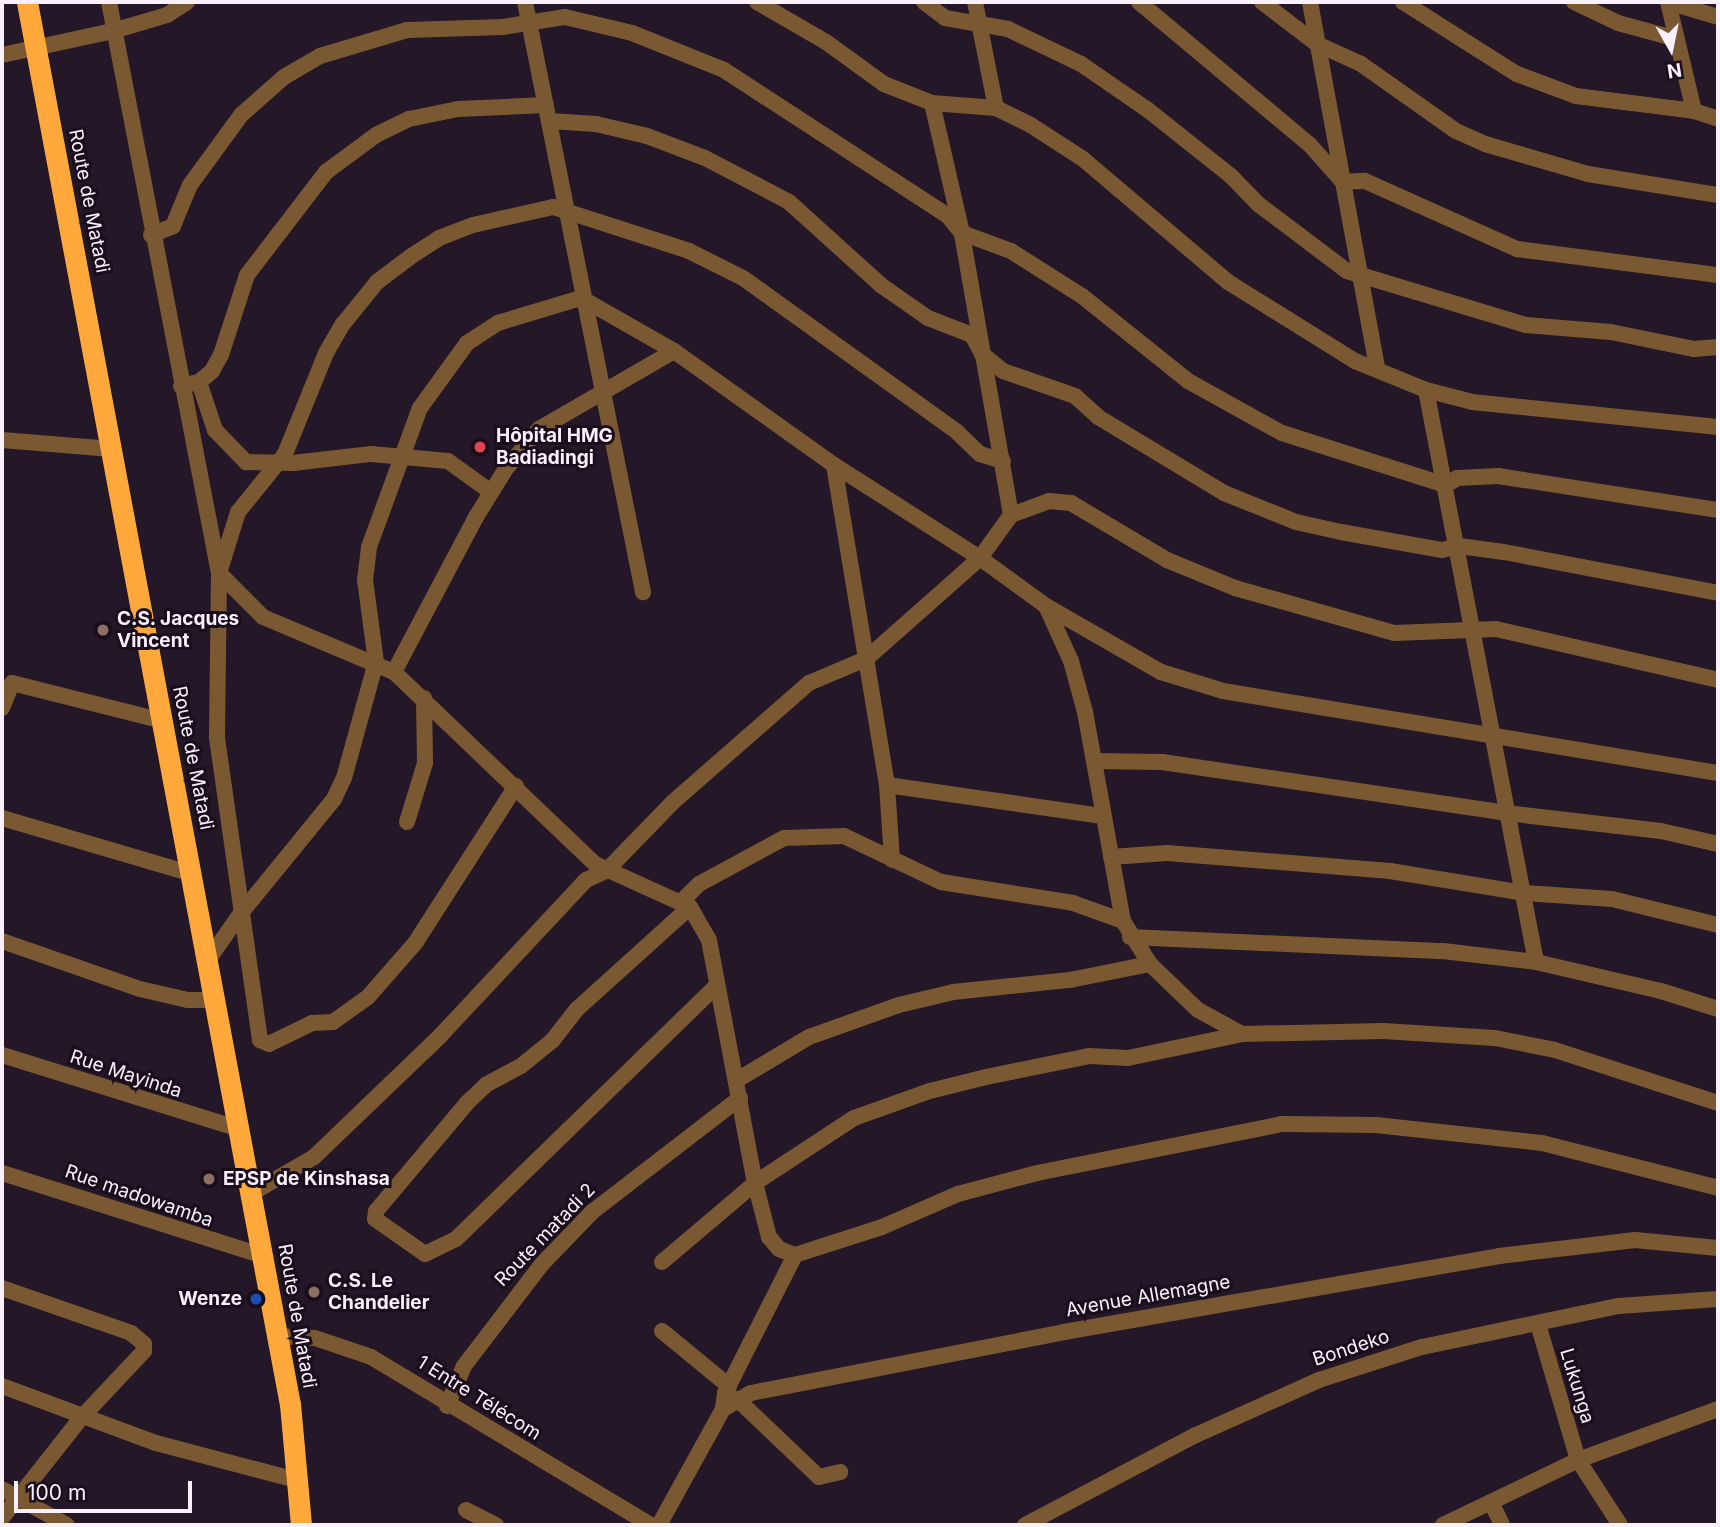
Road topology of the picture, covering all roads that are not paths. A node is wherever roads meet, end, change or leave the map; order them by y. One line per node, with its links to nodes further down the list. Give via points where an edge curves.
1 (27, 2): 20 (highway, Route de Matadi)
2 (108, 2): 17 (street)
3 (187, 2): 17 (street, via 167,15)
4 (525, 2): 15 (street)
5 (757, 2): 22 (street, via 826,42 884,85)
6 (924, 2): 16 (street, via 945,18)
7 (975, 2): 16 (street)
8 (1139, 2): 27 (street, via 1310,145)
9 (1262, 2): 19 (street)
10 (1310, 2): 19 (street)
11 (1403, 2): 24 (street, via 1517,74 1576,96)
12 (1574, 2): 18 (street, via 1618,23)
13 (1668, 2): 14 (street); 18 (street)
14 (1718, 17)
15 (530, 21): 25 (street); 30 (street, via 565,18 632,33 724,70 948,216); 31 (street, via 503,27 407,30 320,56 284,77 241,115 190,185 173,226)
16 (980, 25): 23 (street); 32 (street, via 1008,29 1081,64 1148,110 1231,176 1258,204 1347,271)
17 (113, 31): 20 (street); 31 (street)
18 (1677, 39): 24 (street)
19 (1317, 44): 27 (street); 28 (street, via 1361,64 1456,131 1485,144 1588,174)
20 (36, 46): 21 (street); 45 (highway, Route de Matadi)
21 (5, 50)
22 (932, 103): 23 (street); 30 (street)
23 (996, 108): 38 (street, via 1083,159 1228,282 1321,341)
24 (1694, 111): 26 (street)
25 (548, 113): 29 (street); 37 (street, via 647,136 705,158 789,202 882,286 928,318 972,335); 39 (street, via 458,109 409,119 376,135 326,172 247,275 221,355)
26 (1718, 119)
27 (1343, 182): 32 (street); 33 (street, via 1365,181 1517,249)
28 (1718, 195)
29 (563, 209): 34 (street); 47 (street, via 689,251 743,278 946,424 980,454); 48 (street, via 529,211 439,238 377,282 326,353)
30 (962, 233): 37 (street); 50 (street, via 1011,251 1082,296 1188,381 1254,420 1322,447)
31 (151, 235): 40 (street)
32 (1358, 271): 35 (street, via 1526,325 1611,332 1694,349); 38 (street)
33 (1718, 275)
34 (581, 298): 36 (street); 42 (street); 46 (street, via 498,323 467,343 420,408)
35 (1718, 347)
36 (674, 351): 42 (street); 49 (street)
37 (982, 354): 47 (street); 54 (street, via 1019,380 1075,396 1098,417 1224,493 1296,522 1442,550)
38 (1377, 367): 41 (street)
39 (199, 382): 40 (street); 48 (street, via 215,430 230,450 246,462)
40 (181, 386): 56 (street)
41 (1426, 390): 43 (street, via 1472,402); 50 (street)
42 (600, 393): 51 (street, via 539,429); 57 (street, via 620,461)
43 (1718, 427)
44 (2, 440): 45 (street)
45 (112, 449): 68 (highway, Route de Matadi)
46 (402, 460): 48 (street, via 371,454); 51 (street, via 448,461); 62 (street, via 366,563)
47 (1003, 461): 53 (street)
48 (279, 463): 56 (street, via 246,497)
49 (834, 466): 55 (street); 61 (street)
50 (1446, 485): 52 (street, via 1457,478 1498,476); 54 (street)
51 (491, 492): 63 (street)
52 (1718, 510)
53 (1011, 515): 55 (street); 60 (street, via 1049,501 1071,503 1167,560 1235,588 1394,633)
54 (1459, 547): 58 (street, via 1600,568); 60 (street)
55 (980, 558): 59 (street); 61 (street)
56 (219, 573): 62 (street, via 263,617); 85 (street, via 217,737 238,859)
57 (643, 592)
58 (1718, 593)
59 (1046, 606): 69 (street, via 1161,672 1223,691); 70 (street, via 1071,661)
60 (1475, 630): 64 (street, via 1509,632); 69 (street)
61 (866, 659): 72 (street); 81 (street, via 809,683 673,802)
62 (376, 662): 63 (street); 85 (street, via 362,725 334,799)
63 (394, 672): 66 (street)
64 (1718, 680)
65 (7, 682): 67 (street); 68 (street)
66 (424, 698): 73 (street); 77 (street, via 425,763)
67 (2, 708)
68 (163, 721): 82 (highway, Route de Matadi)
69 (1493, 735): 71 (street); 74 (street)
70 (1094, 761): 74 (street, via 1162,762); 75 (street)
71 (1718, 773)
72 (887, 785): 75 (street); 80 (street)
73 (516, 786): 81 (street); 85 (street, via 416,942 368,997 341,1018 312,1023 269,1044 260,1040)
74 (1506, 813): 78 (street, via 1661,831); 83 (street)
75 (1103, 816): 79 (street)
76 (2, 817): 82 (street)
77 (407, 822)
78 (1718, 844)
79 (1111, 858): 83 (street, via 1167,853 1390,871); 86 (street)
80 (892, 860): 84 (street, via 844,836 784,838 699,884); 86 (street, via 942,882 1073,903)
81 (606, 871): 84 (street); 105 (street, via 586,880 440,1036 314,1157)
82 (192, 874): 90 (highway, Route de Matadi)
83 (1525, 893): 87 (street, via 1612,899); 91 (street)
84 (685, 904): 93 (street, via 709,940); 93 (street, via 577,1009 553,1040 467,1103 376,1211 375,1219 425,1254 456,1239)
85 (241, 913): 90 (street)
86 (1123, 921): 88 (street)
87 (1718, 925)
88 (1130, 937): 91 (street, via 1443,951); 92 (street)
89 (2, 941): 94 (street, via 141,989 188,1000)
90 (208, 960): 94 (highway, Route de Matadi)
91 (1536, 962): 95 (street)
92 (1150, 964): 96 (street, via 1198,1010); 98 (street, via 1070,980 979,987 899,1005 809,1037)
93 (716, 985): 98 (street)
94 (215, 1000): 101 (highway, Route de Matadi)
95 (1718, 1009)
96 (1242, 1034): 100 (street, via 1383,1031 1495,1038 1555,1050); 103 (street, via 1128,1058 1077,1058 930,1091 853,1118)
97 (2, 1055): 101 (street, Rue Mayinda)
98 (737, 1080): 99 (street)
99 (740, 1098): 103 (street); 117 (street, Route matadi 2, via 592,1212 542,1264 464,1366)
100 (1718, 1103)
101 (239, 1129): 105 (highway, Route de Matadi)
102 (2, 1172): 108 (street, Rue madowamba)
103 (755, 1183): 107 (street, via 769,1237 785,1254); 109 (street)
104 (1718, 1188): 107 (street, via 1542,1143 1376,1125 1282,1124 958,1194 882,1227)
105 (252, 1193): 108 (highway, Route de Matadi)
106 (1718, 1248): 116 (street, Avenue Allemagne, via 1634,1240 1499,1256)
107 (795, 1255): 116 (street)
108 (263, 1256): 114 (highway, Route de Matadi)
109 (662, 1262)
110 (2, 1288): 119 (street, via 110,1325 144,1344 113,1390)
111 (1718, 1299): 112 (street, Bondeko, via 1619,1306)
112 (1538, 1324): 120 (street, Lukunga); 133 (street, Bondeko, via 1422,1348 1319,1380 1196,1435)
113 (662, 1331): 116 (street)
114 (276, 1336): 117 (street, 1 Entre Télécom, via 316,1338 362,1353); 122 (highway, Route de Matadi)
115 (2, 1385): 119 (street)
116 (733, 1393): 121 (street, via 819,1477); 132 (street, Avenue Allemagne)
117 (447, 1406): 131 (street, 1 Entre Télécom)
118 (1718, 1409): 120 (street)
119 (81, 1418): 122 (street); 124 (street)
120 (1578, 1460): 125 (street); 136 (street, Lukunga)
121 (840, 1472)
122 (300, 1481): 129 (highway, Route de Matadi)
123 (2, 1489): 124 (street)
124 (19, 1500): 127 (street); 128 (street)
125 (1491, 1502): 134 (street); 135 (street)
126 (466, 1510): 130 (street)
127 (2, 1518)
128 (67, 1525)
129 (301, 1525)
130 (496, 1525)
131 (651, 1525)
132 (659, 1525)
133 (1025, 1525)
134 (1443, 1525)
135 (1502, 1525)
136 (1620, 1525)

